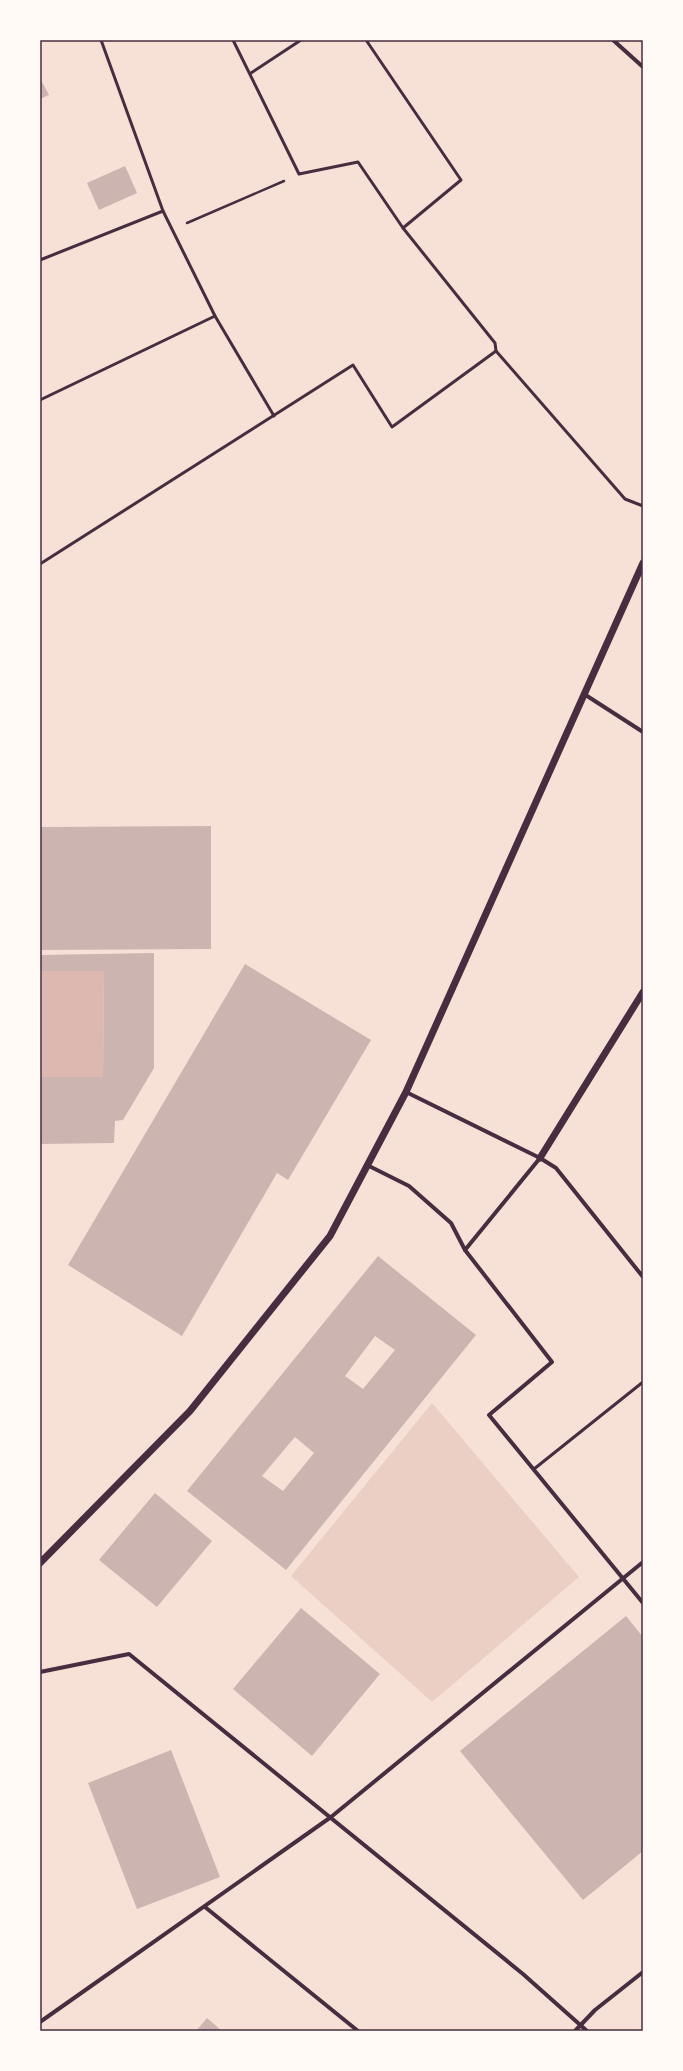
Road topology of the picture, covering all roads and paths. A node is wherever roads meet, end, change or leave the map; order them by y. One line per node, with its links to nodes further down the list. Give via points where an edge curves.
1 (102, 40): 9 (lane)
2 (233, 40): 7 (lane)
3 (301, 40): 7 (lane)
4 (366, 40): 10 (lane, via 461,180)
5 (613, 40): 6 (street)
6 (643, 67)
7 (251, 73): 8 (lane)
8 (299, 174): 10 (lane, via 358,162); 11 (path)
9 (163, 211): 11 (lane); 12 (lane)
10 (403, 228): 14 (lane, via 495,343)
11 (172, 230): 13 (lane)
12 (40, 260)
13 (215, 316): 15 (lane); 16 (lane)
14 (496, 351): 16 (lane, via 392,427 353,365); 17 (lane, via 625,499)
15 (40, 400)
16 (274, 416): 19 (lane)
17 (643, 506)
18 (643, 562): 20 (street)
19 (40, 564)
20 (584, 694): 21 (street); 23 (street)
21 (643, 732)
22 (643, 992): 24 (street)
23 (406, 1092): 24 (street); 25 (street)
24 (540, 1158): 26 (street); 27 (street, via 556,1168)
25 (367, 1165): 26 (street, via 409,1186 451,1223); 31 (street, via 330,1236 190,1411)
26 (465, 1250): 29 (street, via 552,1362 489,1415)
27 (643, 1278)
28 (643, 1382): 29 (lane)
29 (534, 1469): 32 (street)
30 (643, 1562): 32 (street)
31 (40, 1563)
32 (624, 1578): 33 (street); 35 (street)
33 (643, 1603)
34 (40, 1672): 35 (street, via 129,1654)
35 (331, 1818): 36 (street); 39 (street, via 523,1974)
36 (205, 1907): 38 (street); 40 (street)
37 (643, 1972): 39 (street, via 595,2010)
38 (40, 2022)
39 (581, 2025): 41 (street); 42 (street)
40 (358, 2031)
41 (575, 2031)
42 (588, 2031)

